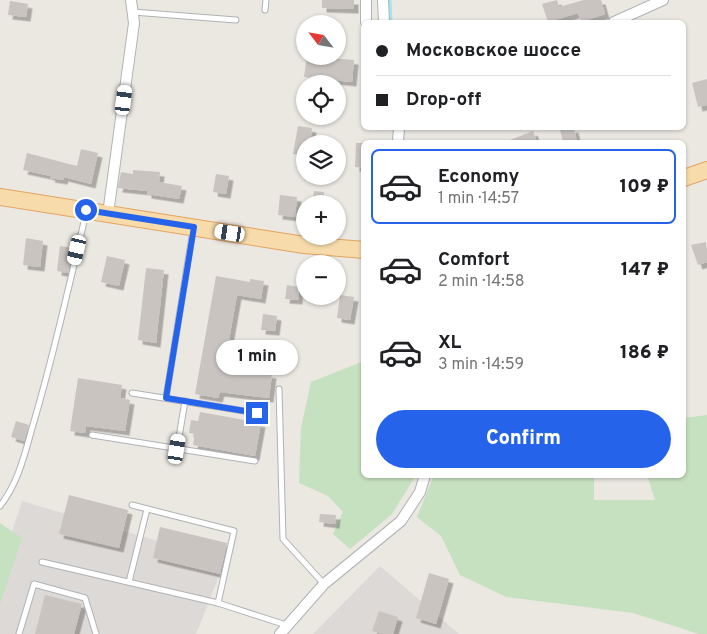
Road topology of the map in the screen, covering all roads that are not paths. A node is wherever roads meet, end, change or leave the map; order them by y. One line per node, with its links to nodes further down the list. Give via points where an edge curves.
1 (131, 0): 7 (street)
2 (266, 0): 6 (lane)
3 (366, 0): 9 (street)
4 (383, 0): 10 (street)
5 (663, 0): 11 (street)
6 (265, 10)
7 (132, 12): 8 (lane); 16 (street, via 134,23)
8 (236, 20)
9 (366, 20)
10 (384, 20)
11 (618, 20)
12 (707, 170): 13 (main road)
13 (686, 177)
14 (0, 197): 15 (main road)
15 (86, 210): 16 (main road); 29 (lane, via 50,366 20,469 9,495)
16 (108, 214): 17 (main road)
17 (194, 227): 18 (main road); 21 (lane)
18 (361, 250)
19 (278, 389): 33 (lane, via 283,538)
20 (132, 393): 21 (lane)
21 (166, 398): 22 (lane)
22 (185, 401): 23 (lane); 25 (lane)
23 (257, 413)
24 (92, 436): 25 (lane)
25 (177, 449): 26 (lane)
26 (255, 461)
27 (424, 478): 33 (street, via 420,492 401,521)
28 (132, 505): 30 (lane)
29 (0, 506)
30 (147, 509): 32 (lane); 34 (lane, via 234,531)
31 (42, 562): 32 (lane)
32 (129, 582): 34 (lane)
33 (324, 584): 35 (street)
34 (218, 603): 35 (lane)
35 (283, 630)
36 (19, 634): 37 (lane, via 34,584 85,598)
37 (96, 634)

